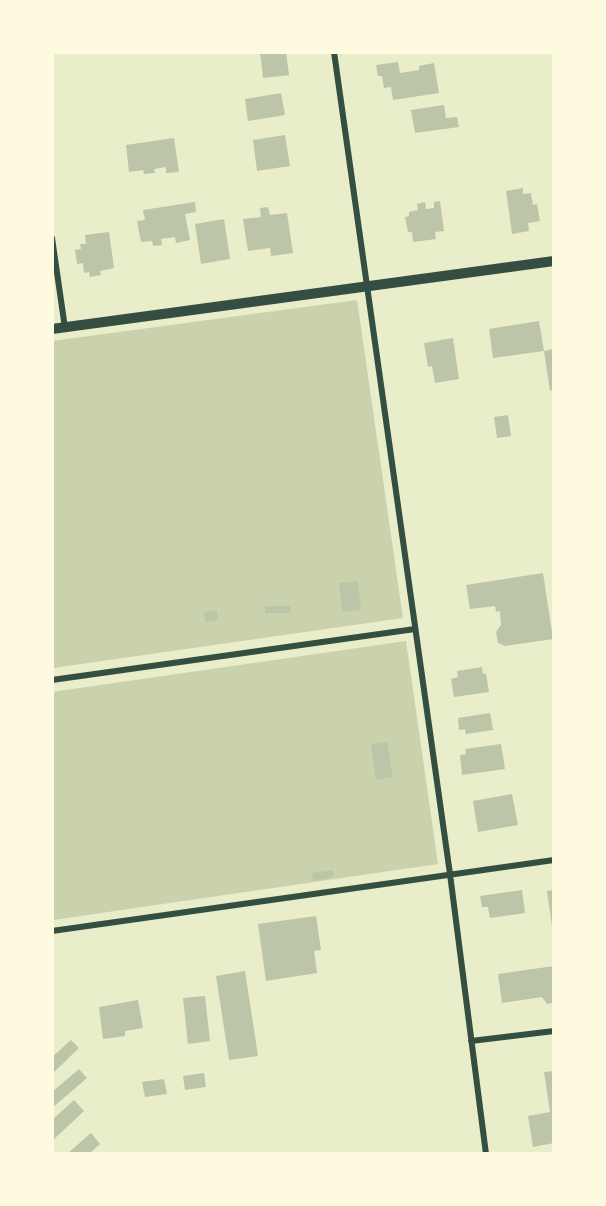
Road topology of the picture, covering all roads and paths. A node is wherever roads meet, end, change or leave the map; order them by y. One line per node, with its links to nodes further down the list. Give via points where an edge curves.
1 (334, 52): 4 (street)
2 (52, 238): 5 (street)
3 (554, 261): 4 (street)
4 (365, 287): 5 (street); 7 (street)
5 (64, 328): 6 (street)
6 (52, 329)
7 (415, 629): 8 (street); 10 (street)
8 (52, 680)
9 (554, 860): 10 (street)
10 (450, 874): 11 (street); 13 (street)
11 (52, 931)
12 (554, 1031): 13 (street)
13 (471, 1041): 14 (street)
14 (486, 1154)

